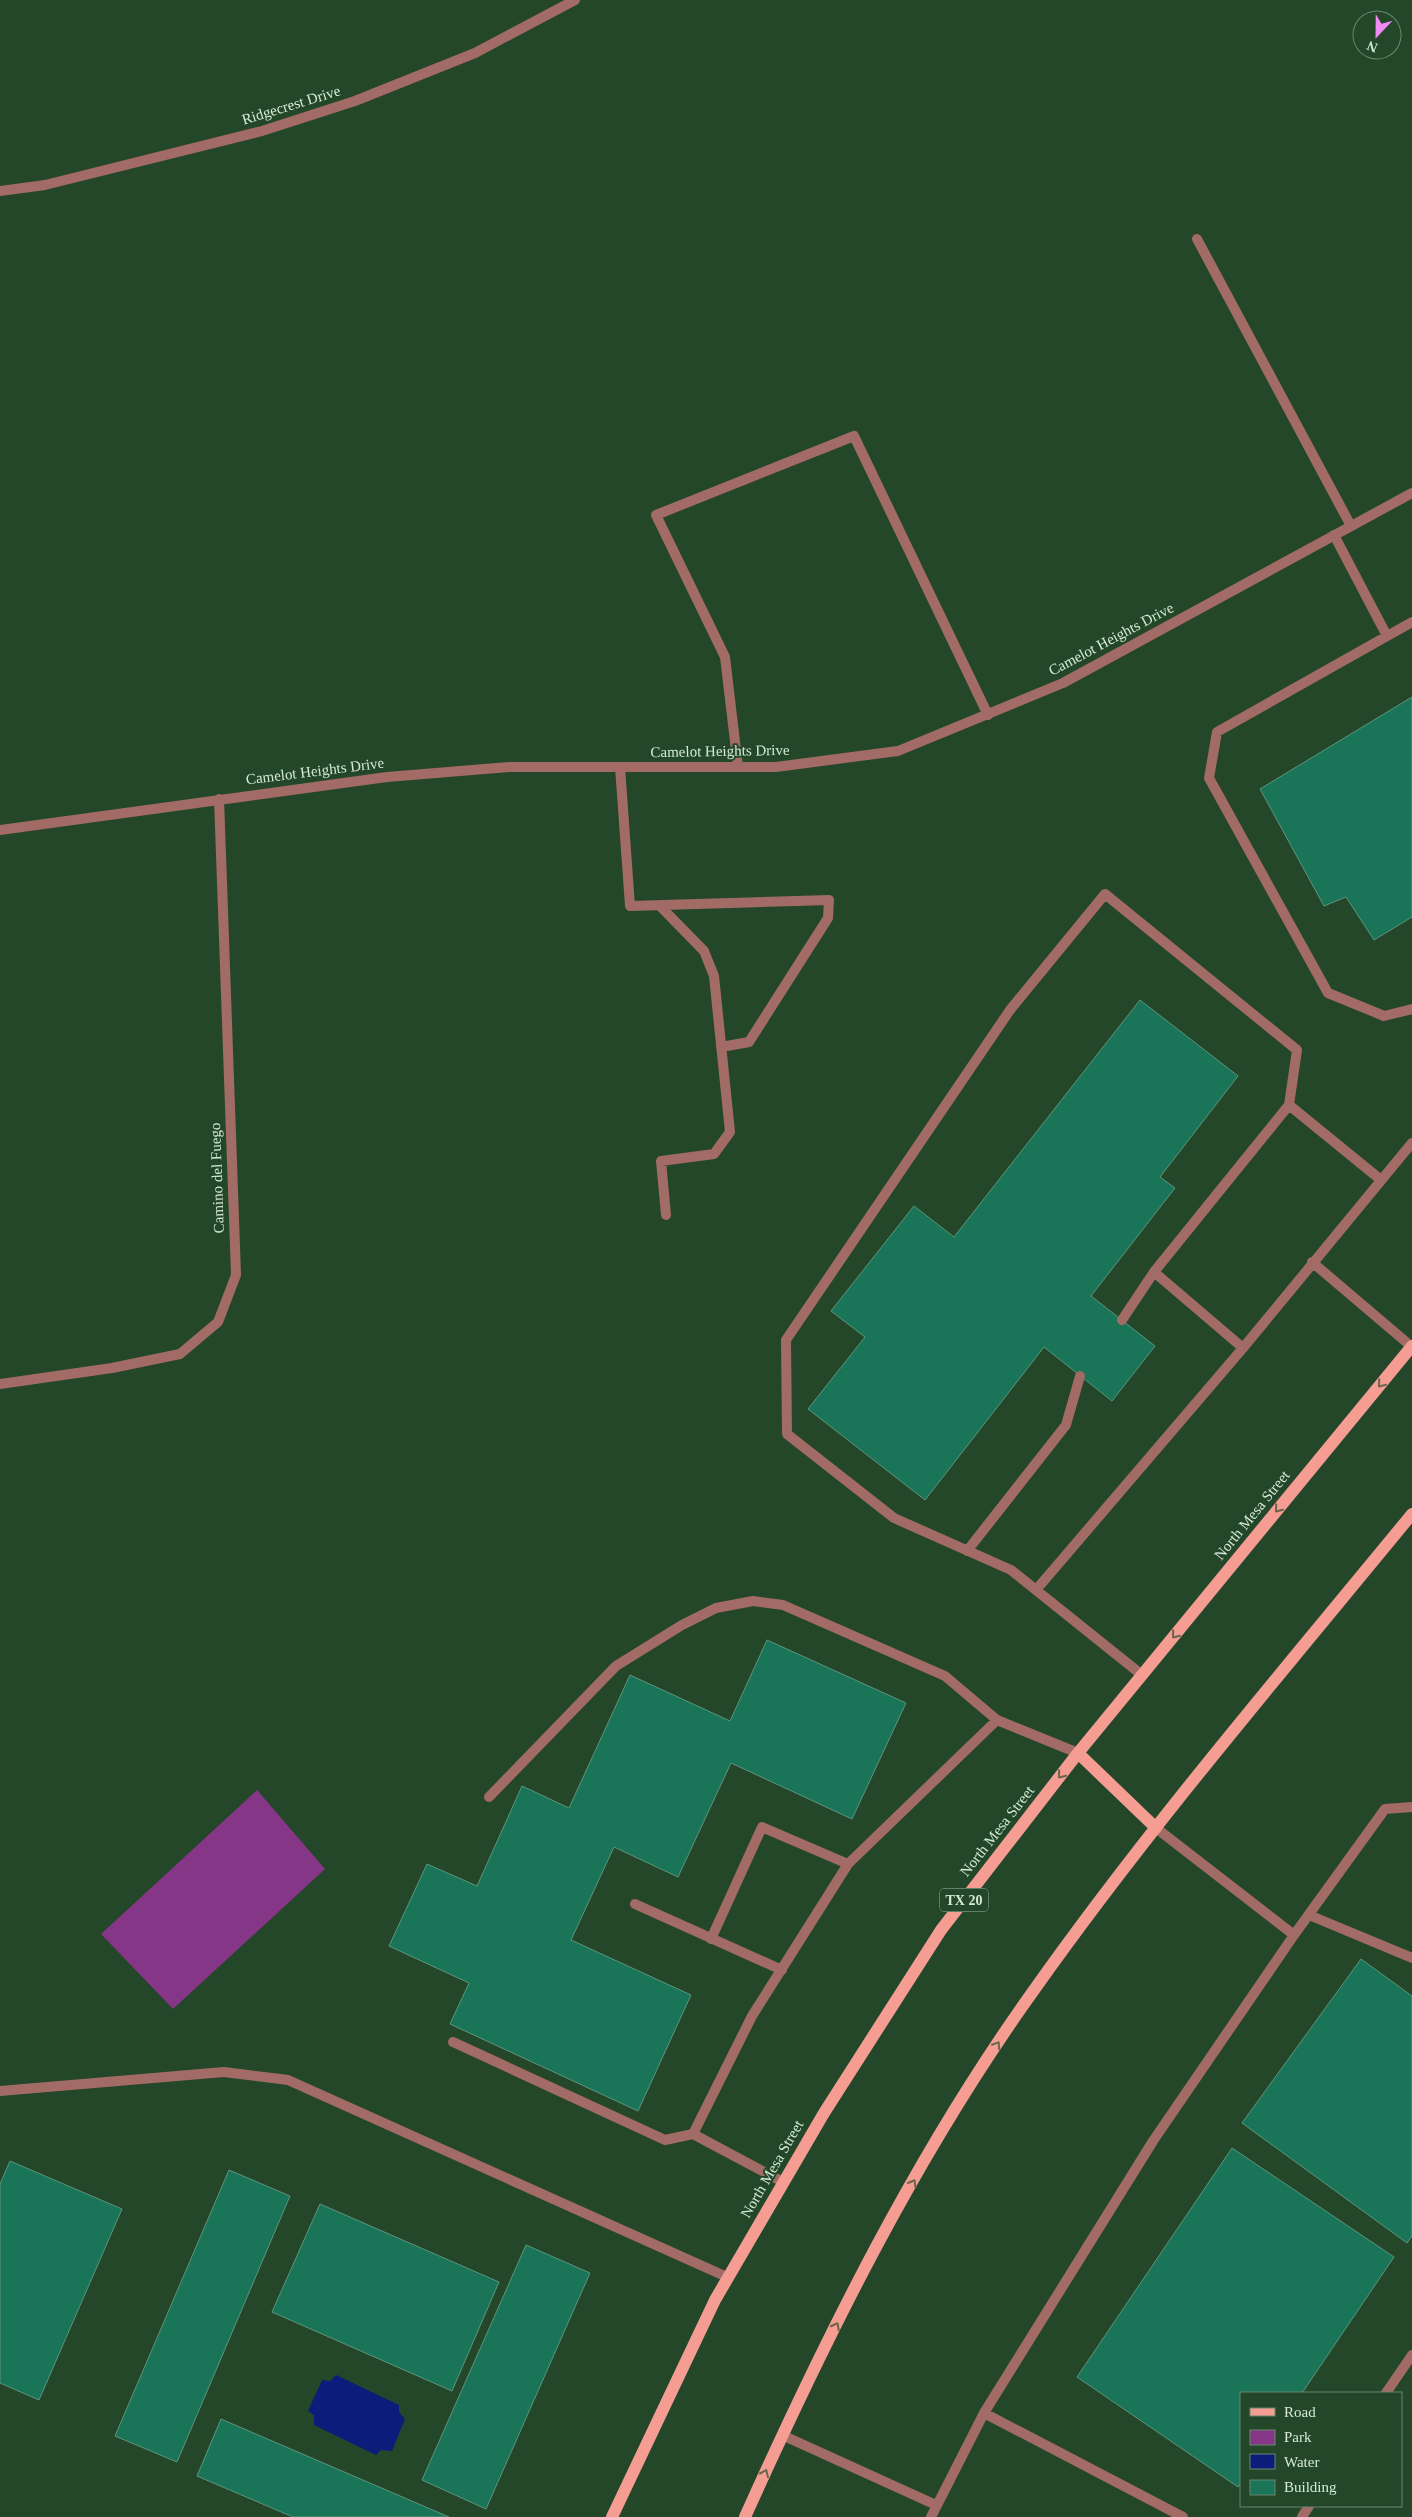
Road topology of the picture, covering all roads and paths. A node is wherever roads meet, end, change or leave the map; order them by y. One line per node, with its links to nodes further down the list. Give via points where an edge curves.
1 (575, 0): 2 (street, Ridgecrest Drive, via 475,53 355,101 253,133 45,185)
2 (0, 191)
3 (1197, 239): 5 (street)
4 (1412, 493): 5 (street, Camelot Heights Drive)
5 (1351, 526): 6 (street, Camelot Heights Drive)
6 (1334, 535): 8 (street); 9 (street, Camelot Heights Drive, via 1063,683)
7 (1412, 622): 8 (street)
8 (1387, 636): 15 (street, via 1217,732 1209,778 1328,994 1384,1016)
9 (988, 715): 11 (street, Camelot Heights Drive, via 898,751 776,767); 11 (street, via 854,436 656,515 725,657)
10 (620, 767): 11 (street, Camelot Heights Drive); 12 (street, Camelot Heights Drive, via 491,768 387,777); 14 (street, via 630,906)
11 (738, 767)
12 (220, 799): 13 (street, Camelot Heights Drive); 27 (street, Camino del Fuego, via 236,1275 218,1322 180,1354 112,1368)
13 (0, 830)
14 (660, 906): 16 (street, via 704,951 714,976); 16 (street, via 829,900 828,918 749,1042)
15 (1412, 1009)
16 (721, 1047): 20 (street, via 730,1132 714,1154 662,1161)
17 (1288, 1105): 19 (street); 22 (street); 29 (street, via 1297,1050 1105,894 1010,1010 786,1340 787,1434 894,1518)
18 (1412, 1143): 19 (street)
19 (1382, 1180): 21 (street)
20 (666, 1215)
21 (1312, 1262): 24 (street); 25 (street)
22 (1154, 1272): 23 (street); 25 (street)
23 (1122, 1320)
24 (1412, 1347): 31 (main road, North Mesa Street / TX 20, one-way to 31)
25 (1243, 1348): 30 (street)
26 (1080, 1376): 29 (street, via 1066,1425)
27 (0, 1384)
28 (1412, 1514): 36 (main road)
29 (967, 1551): 30 (street, via 1011,1570)
30 (1036, 1590): 31 (street)
31 (1142, 1675): 33 (main road, North Mesa Street / TX 20)
32 (997, 1720): 33 (street); 34 (street, via 945,1676 783,1605 753,1602 716,1608 616,1666); 37 (street)
33 (1078, 1753): 36 (main road); 47 (main road, North Mesa Street / TX 20, one-way to 47, via 941,1930)
34 (489, 1796)
35 (1412, 1807): 39 (street, via 1385,1809)
36 (1156, 1828): 40 (street); 52 (main road, one-way to 36, via 882,2235 968,2088 1033,1990)
37 (848, 1864): 41 (street, via 762,1827); 43 (street)
38 (635, 1904): 41 (street)
39 (1309, 1914): 40 (street); 42 (street)
40 (1294, 1935): 51 (street, via 1153,2142)
41 (712, 1939): 43 (street)
42 (1412, 1958)
43 (782, 1970): 46 (street, via 752,2016)
44 (453, 2042): 46 (street, via 665,2140)
45 (0, 2091): 48 (street, via 224,2072 288,2080)
46 (693, 2134): 47 (street)
47 (783, 2182): 48 (main road, North Mesa Street / TX 20)
48 (727, 2277): 54 (main road, North Mesa Street / TX 20)
49 (1412, 2355): 50 (street)
50 (1387, 2392)
51 (984, 2414): 53 (street); 57 (street)
52 (782, 2435): 53 (street); 55 (main road, one-way to 52)
53 (936, 2505): 56 (street)
54 (612, 2517)
55 (745, 2517)
56 (931, 2517)
57 (1183, 2517)

